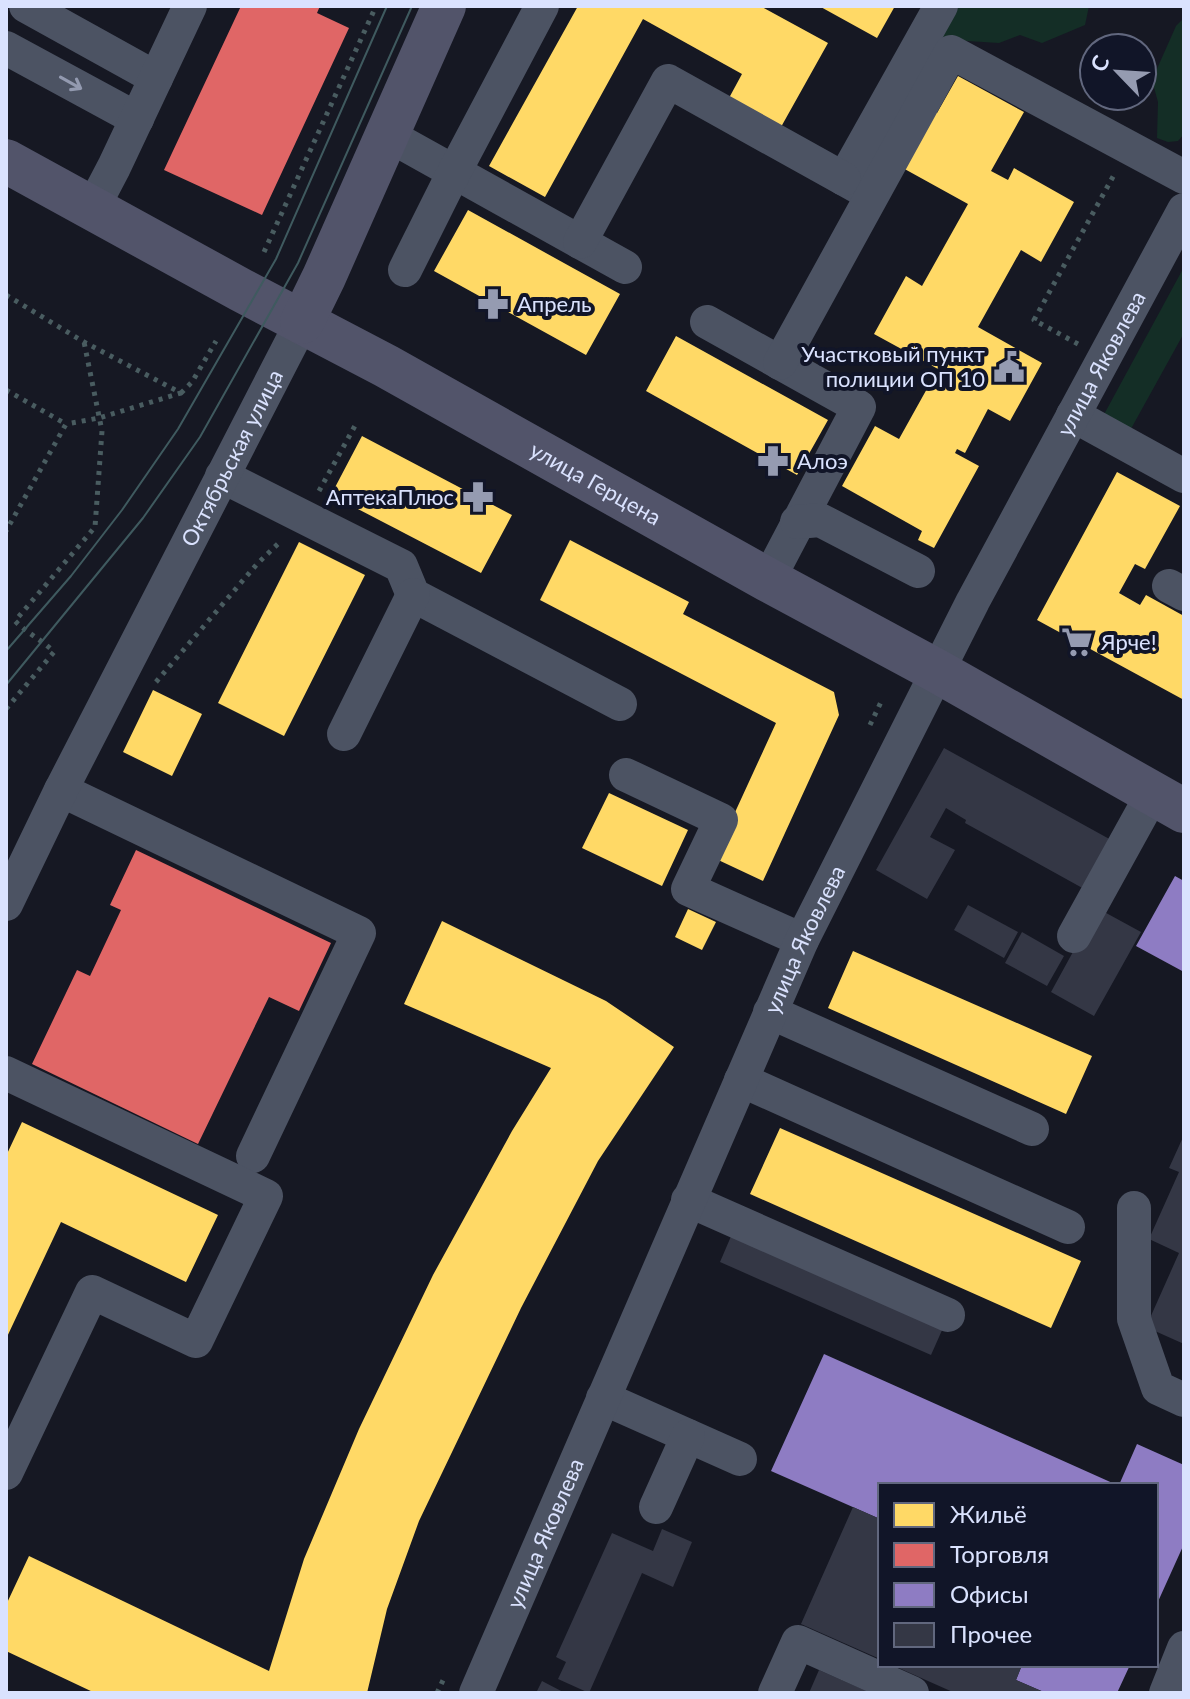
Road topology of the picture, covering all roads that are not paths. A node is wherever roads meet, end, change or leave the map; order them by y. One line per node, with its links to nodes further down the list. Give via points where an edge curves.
1 (26, 6): 7 (street)
2 (190, 6): 7 (street)
3 (444, 6): 9 (main road, Октябрьская улица)
4 (542, 6): 11 (street)
5 (941, 6): 13 (street)
6 (6, 48): 8 (street, one-way to 8)
7 (156, 78): 8 (street)
8 (137, 119): 14 (street)
9 (388, 135): 11 (street); 19 (main road, Октябрьская улица)
10 (6, 161): 14 (main road, улица Герцена)
11 (454, 172): 16 (street); 18 (street)
12 (1184, 177): 13 (street, via 951,52)
13 (858, 187): 16 (street, via 668,81); 21 (street)
14 (92, 209): 19 (main road, улица Герцена)
15 (1184, 210): 22 (street, улица Яковлева)
16 (580, 242): 17 (street)
17 (625, 267)
18 (405, 270)
19 (302, 322): 23 (street, Октябрьская улица); 27 (main road, улица Герцена)
20 (707, 322): 21 (street)
21 (780, 363): 25 (street, via 859,407)
22 (1073, 415): 24 (street); 29 (street, улица Яковлева)
23 (222, 476): 28 (street, via 401,566); 33 (street, Октябрьская улица)
24 (1184, 476)
25 (797, 522): 26 (street, via 820,520); 27 (street)
26 (918, 571)
27 (768, 580): 29 (main road, улица Герцена)
28 (413, 595): 30 (street); 31 (street)
29 (937, 671): 34 (main road, улица Герцена); 37 (street, улица Яковлева)
30 (620, 704)
31 (344, 734)
32 (626, 775): 37 (street, via 721,820 688,889)
33 (61, 790): 35 (street, Октябрьская улица); 42 (street, via 359,933)
34 (1168, 802): 36 (street)
35 (6, 904)
36 (1074, 936)
37 (802, 940): 38 (street, улица Яковлева)
38 (770, 1012): 40 (street, улица Яковлева); 41 (street)
39 (6, 1073): 51 (street, via 266,1196 196,1341 92,1292)
40 (741, 1080): 43 (street, улица Яковлева); 45 (street)
41 (1032, 1129)
42 (253, 1156)
43 (688, 1200): 46 (street); 47 (street, улица Яковлева)
44 (1134, 1208): 48 (street, via 1134,1319 1158,1388)
45 (1068, 1227)
46 (948, 1315)
47 (603, 1398): 49 (street); 54 (street, улица Яковлева)
48 (1184, 1400)
49 (688, 1436): 50 (street); 52 (street)
50 (740, 1459)
51 (6, 1473)
52 (656, 1507)
53 (1184, 1648): 57 (street)
54 (476, 1693)
55 (775, 1693): 56 (street, via 798,1642)
56 (912, 1693)
57 (1166, 1693)

